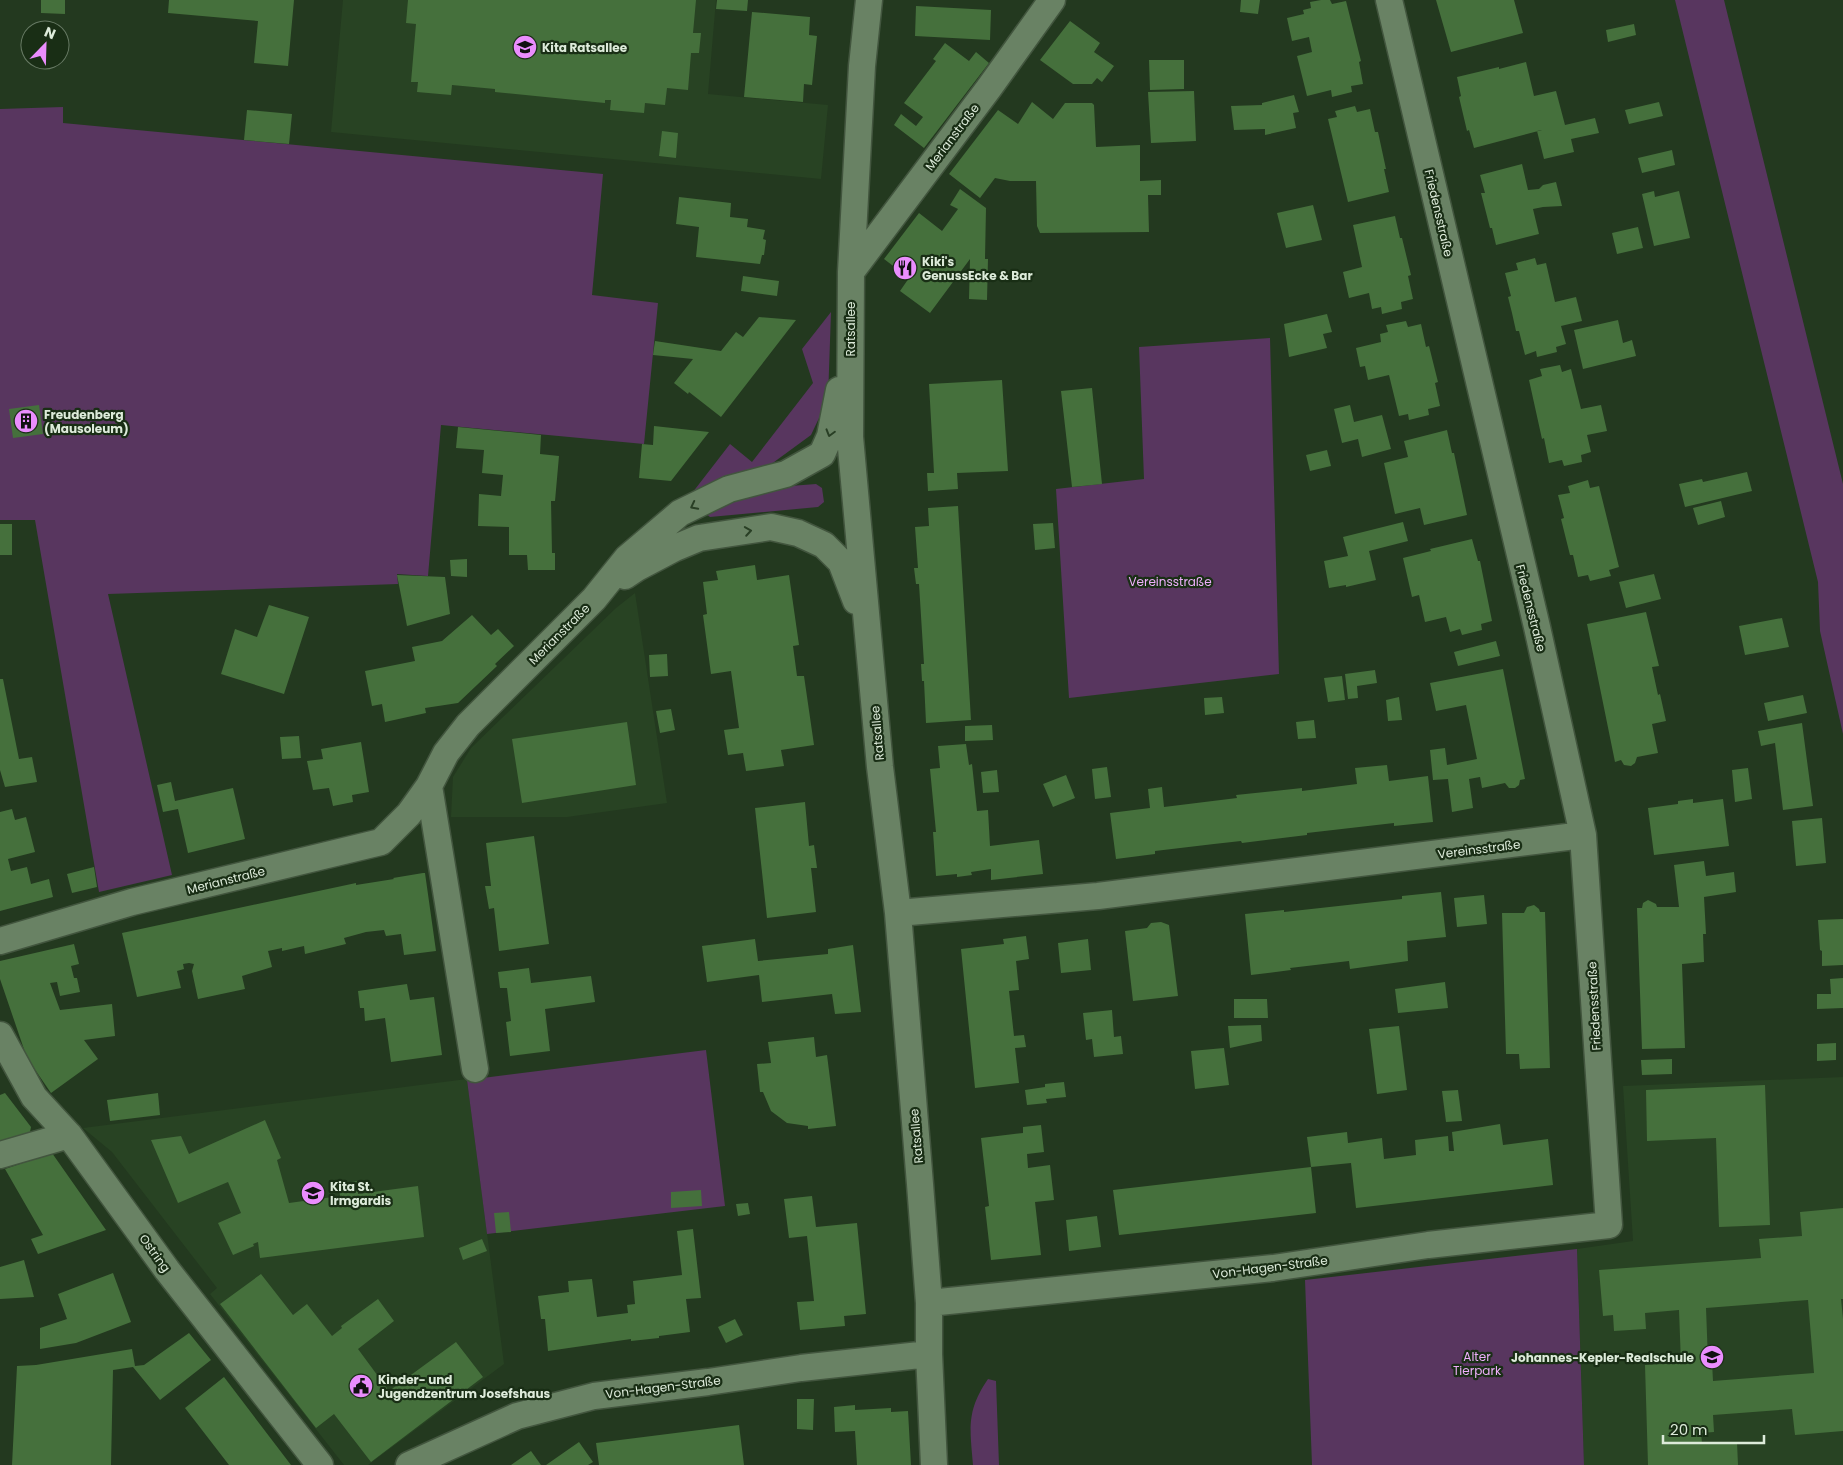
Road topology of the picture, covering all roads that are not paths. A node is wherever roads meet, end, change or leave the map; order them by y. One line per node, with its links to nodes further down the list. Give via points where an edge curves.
1 (869, 0): 4 (street, Ratsallee, via 862,66)
2 (1052, 0): 4 (street, Merianstraße)
3 (1389, 0): 9 (street, Friedensstraße)
4 (851, 272): 5 (street, Ratsallee)
5 (850, 316): 6 (street, Merianstraße, one-way to 6, via 830,436 822,454 786,474 729,488 680,513 627,558); 7 (street, Ratsallee, via 850,437)
6 (594, 599): 7 (street, Merianstraße, one-way to 7, via 637,568 674,548 699,538 771,527 798,533 824,545 841,562); 8 (street, Merianstraße, via 468,725 446,753)
7 (868, 633): 10 (street, Ratsallee)
8 (429, 786): 11 (street, Merianstraße, via 409,814 381,842 132,902); 13 (street)
9 (1584, 835): 10 (street, Vereinsstraße, via 1098,896); 16 (street, Friedensstraße)
10 (898, 913): 17 (street, Ratsallee)
11 (0, 941)
12 (0, 1035): 14 (street, Ostring, via 34,1097)
13 (475, 1069)
14 (69, 1135): 15 (street); 19 (street, Ostring, via 167,1270)
15 (0, 1156)
16 (1609, 1225): 17 (street, Von-Hagen-Straße, via 1428,1245 1273,1268)
17 (929, 1303): 18 (street, Ratsallee)
18 (929, 1354): 20 (street, Von-Hagen-Straße, via 594,1396 517,1416); 21 (street, Ratsallee)
19 (320, 1465)
20 (409, 1465)
21 (934, 1465)

